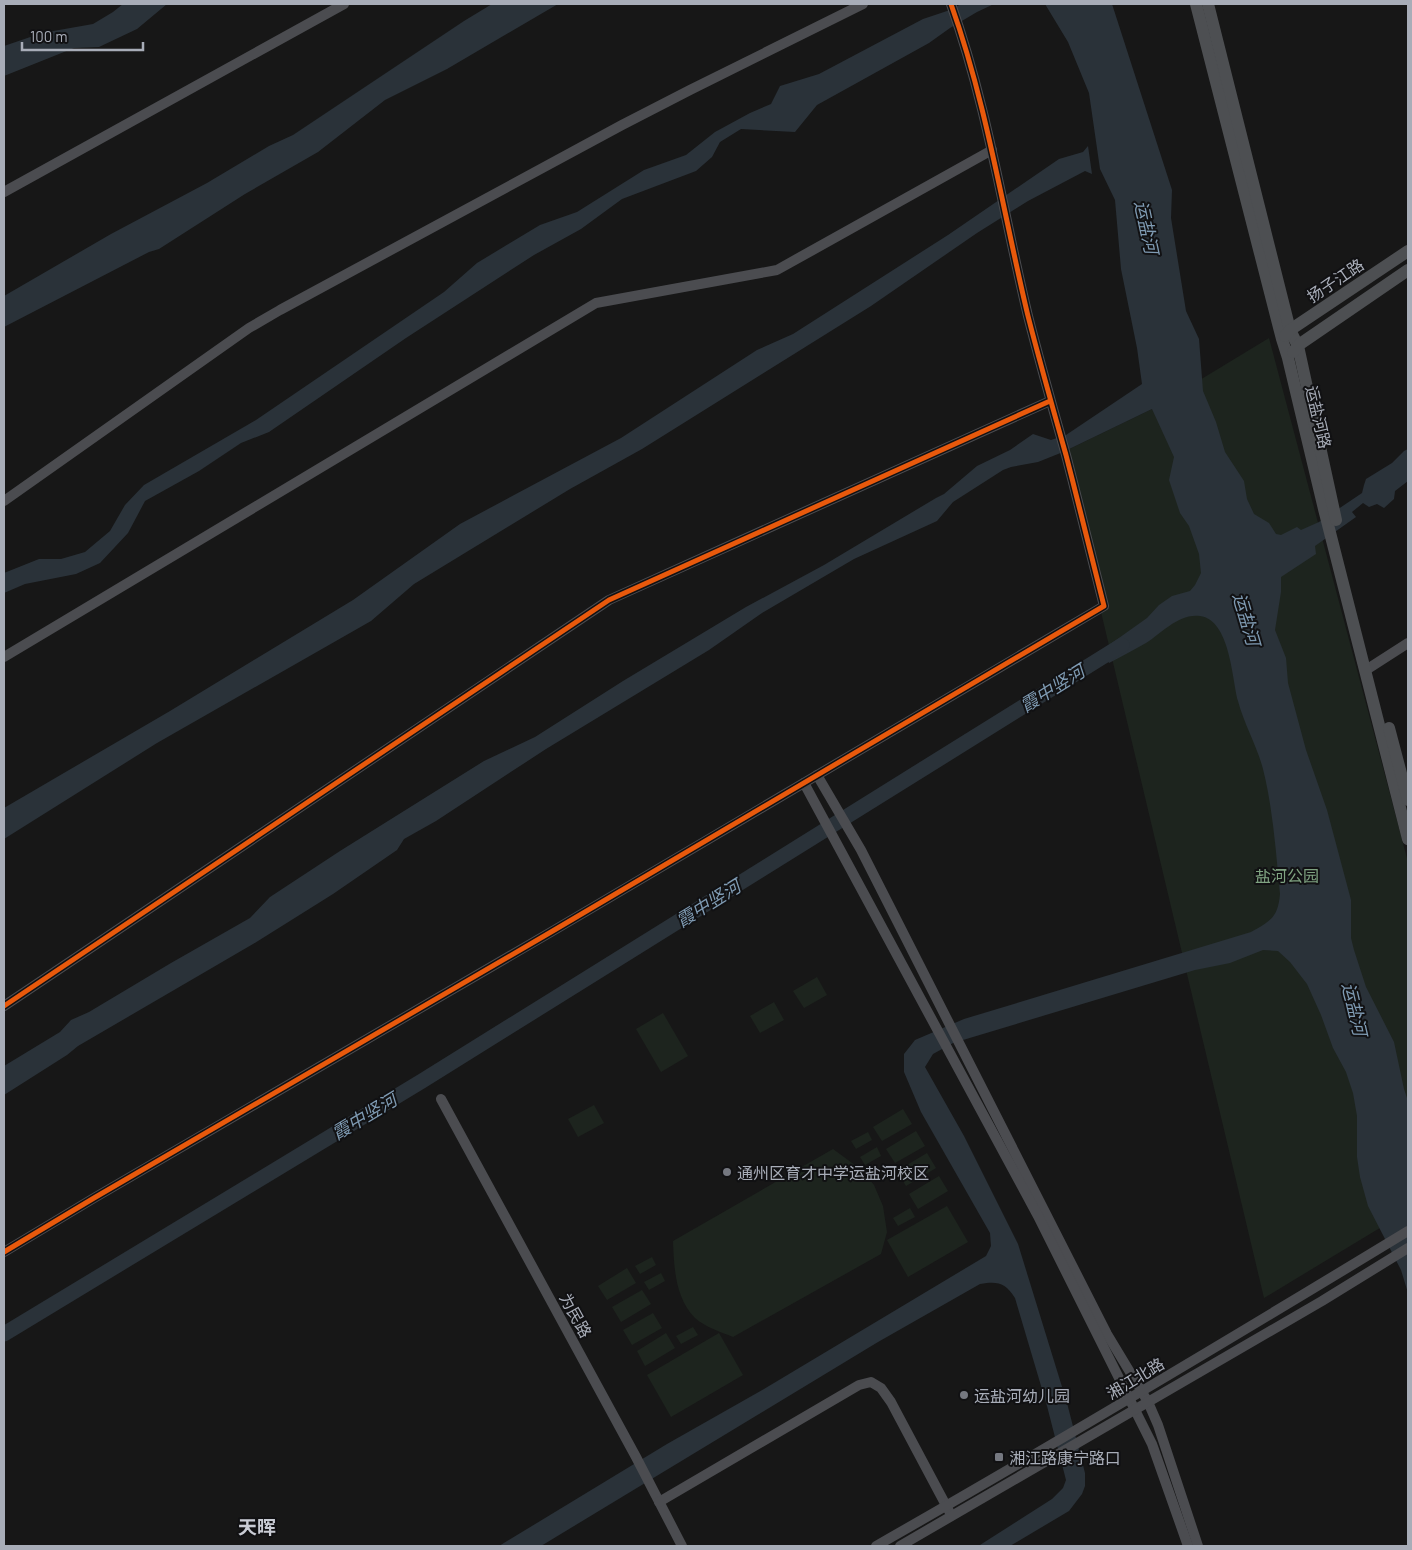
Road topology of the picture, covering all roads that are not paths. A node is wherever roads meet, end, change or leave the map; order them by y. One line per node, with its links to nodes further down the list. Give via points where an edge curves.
1 (344, 4): 7 (street)
2 (863, 4): 14 (street, via 622,125 280,310 249,328)
3 (951, 4): 6 (street)
4 (1196, 4): 10 (main road, 运盐河路)
5 (1208, 4): 10 (main road, 运盐河路)
6 (992, 150): 13 (street); 17 (street, via 777,270 596,303)
7 (4, 192)
8 (1408, 251): 10 (main road, 扬子江路)
9 (1408, 270): 11 (main road, 扬子江路)
10 (1286, 334): 11 (main road, 运盐河路); 12 (main road, 运盐河路)
11 (1298, 346): 12 (main road, 扬子江路); 15 (main road, 运盐河路)
12 (1288, 358): 15 (main road, 运盐河路)
13 (1050, 400): 19 (street, via 1104,606); 23 (street, via 609,600)
14 (4, 501)
15 (1328, 508): 18 (main road, 运盐河路)
16 (1408, 643): 18 (street)
17 (4, 657)
18 (1369, 668): 21 (main road, 运盐河路); 22 (main road, 运盐河路)
19 (817, 775): 20 (street); 28 (street, via 861,850 1068,1260)
20 (804, 783): 27 (street); 29 (street, via 1038,1216)
21 (1408, 800)
22 (1408, 839)
23 (4, 1006)
24 (441, 1099): 32 (street, 为民路)
25 (1408, 1231): 28 (street, 湘江北路)
26 (1408, 1248): 30 (street, 湘江北路)
27 (4, 1252)
28 (1141, 1392): 29 (street, 湘江北路); 30 (street)
29 (1130, 1399): 31 (street); 33 (street, 湘江北路)
30 (1148, 1402): 31 (street, 湘江北路); 39 (street)
31 (1134, 1410): 34 (street, 湘江北路); 38 (street, via 1152,1444)
32 (659, 1502): 33 (street, via 859,1385 871,1382 882,1388 892,1402); 35 (street, 为民路)
33 (946, 1506): 34 (street); 36 (street, 湘江北路)
34 (952, 1517): 37 (street, 湘江北路)
35 (682, 1546)
36 (876, 1546)
37 (900, 1546)
38 (1188, 1546)
39 (1198, 1546)

